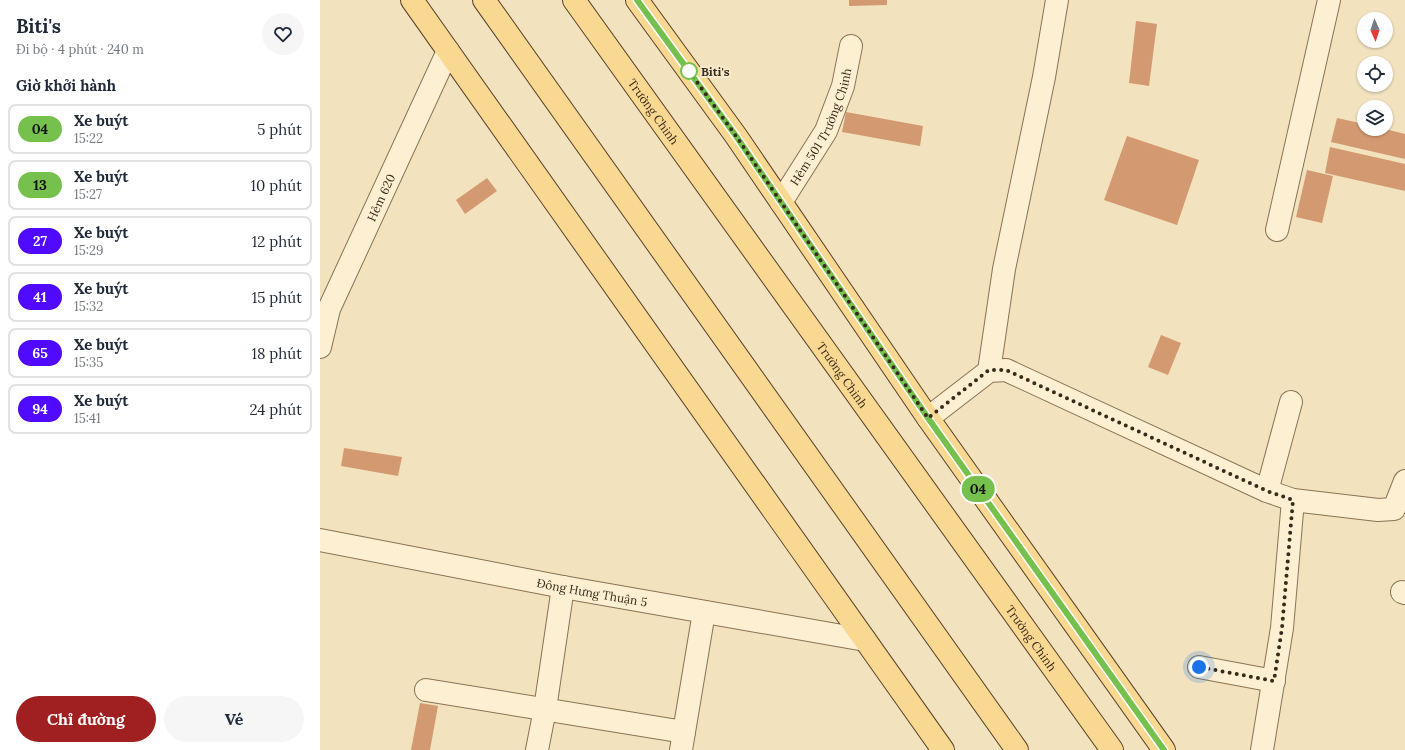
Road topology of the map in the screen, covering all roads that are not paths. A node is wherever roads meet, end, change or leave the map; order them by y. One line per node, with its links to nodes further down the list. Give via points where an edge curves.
1 (412, 0): 8 (main road)
2 (484, 0): 26 (main road)
3 (574, 0): 32 (main road, Trường Chinh)
4 (638, 0): 9 (main road)
5 (1057, 0): 12 (street, via 1044,77 1004,269)
6 (1329, 0): 10 (street)
7 (851, 46): 9 (street, Hẻm 501 Trường Chinh, via 843,86 826,131)
8 (448, 51): 11 (street, Hẻm 620, via 329,309); 21 (main road)
9 (781, 202): 14 (main road)
10 (1277, 230)
11 (320, 347)
12 (989, 370): 14 (street); 16 (street, via 1006,370)
13 (1291, 402): 16 (street)
14 (928, 418): 33 (main road)
15 (1405, 481): 17 (street, via 1394,509 1378,510)
16 (1267, 491): 17 (street)
17 (1293, 500): 23 (street, via 1282,628)
18 (320, 540): 19 (street, Đông Hưng Thuận 5)
19 (562, 587): 20 (street, Đông Hưng Thuận 5); 25 (street)
20 (704, 612): 21 (street, Đông Hưng Thuận 5); 27 (street)
21 (865, 640): 29 (main road)
22 (1199, 667): 23 (street)
23 (1274, 681): 34 (street)
24 (426, 690): 25 (street)
25 (545, 709): 27 (street); 28 (street)
26 (996, 721): 30 (main road); 31 (main road)
27 (683, 741)
28 (538, 750)
29 (943, 750)
30 (1010, 750)
31 (1017, 750)
32 (1112, 750)
33 (1164, 750)
34 (1262, 750)

